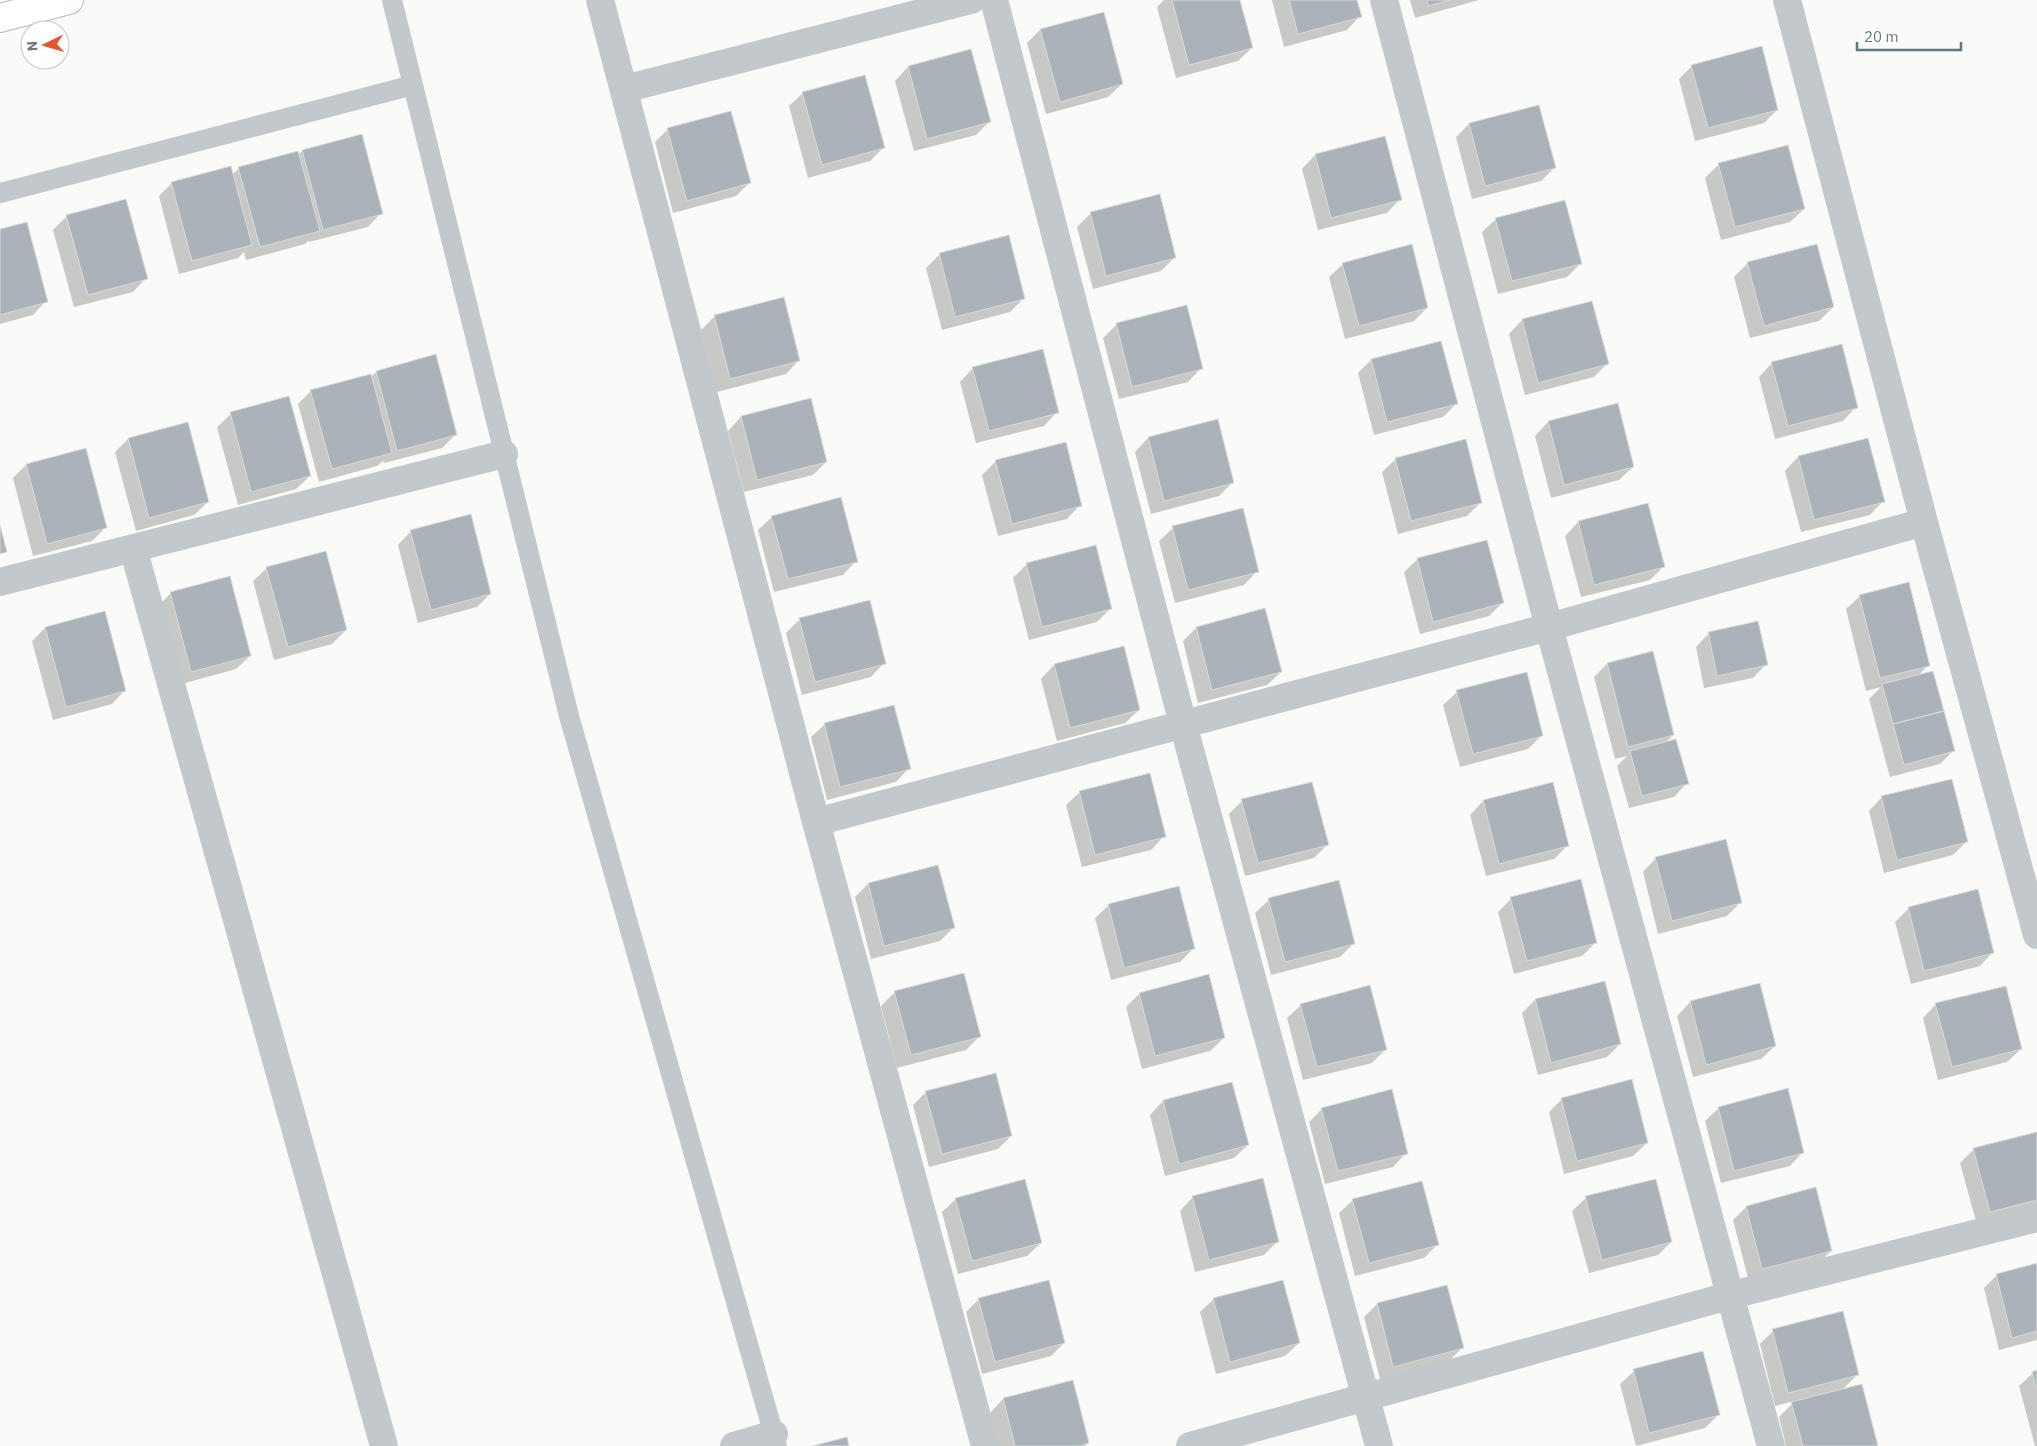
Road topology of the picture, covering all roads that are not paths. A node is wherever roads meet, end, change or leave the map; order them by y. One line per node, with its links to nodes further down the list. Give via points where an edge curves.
1 (69, 0): 8 (main road)
2 (392, 0): 9 (lane)
3 (600, 0): 10 (street)
4 (971, 0): 10 (street)
5 (994, 0): 17 (street)
6 (1384, 0): 16 (street)
7 (1787, 0): 13 (street)
8 (0, 18)
9 (413, 85): 11 (lane); 12 (lane)
10 (624, 90): 18 (street)
11 (0, 193)
12 (504, 454): 14 (street); 24 (lane, via 569,716)
13 (1924, 522): 16 (street); 19 (street)
14 (132, 548): 15 (street); 25 (street)
15 (0, 582)
16 (1549, 627): 17 (street); 22 (street)
17 (1183, 724): 18 (street); 23 (street)
18 (816, 822): 27 (street)
19 (2031, 889): 20 (street)
20 (2037, 935)
21 (2037, 1218): 22 (street)
22 (1732, 1295): 23 (street); 30 (street)
23 (1367, 1398): 28 (street); 29 (street)
24 (776, 1440): 26 (street)
25 (384, 1446)
26 (734, 1446)
27 (985, 1446)
28 (1190, 1446)
29 (1379, 1446)
30 (1771, 1446)

